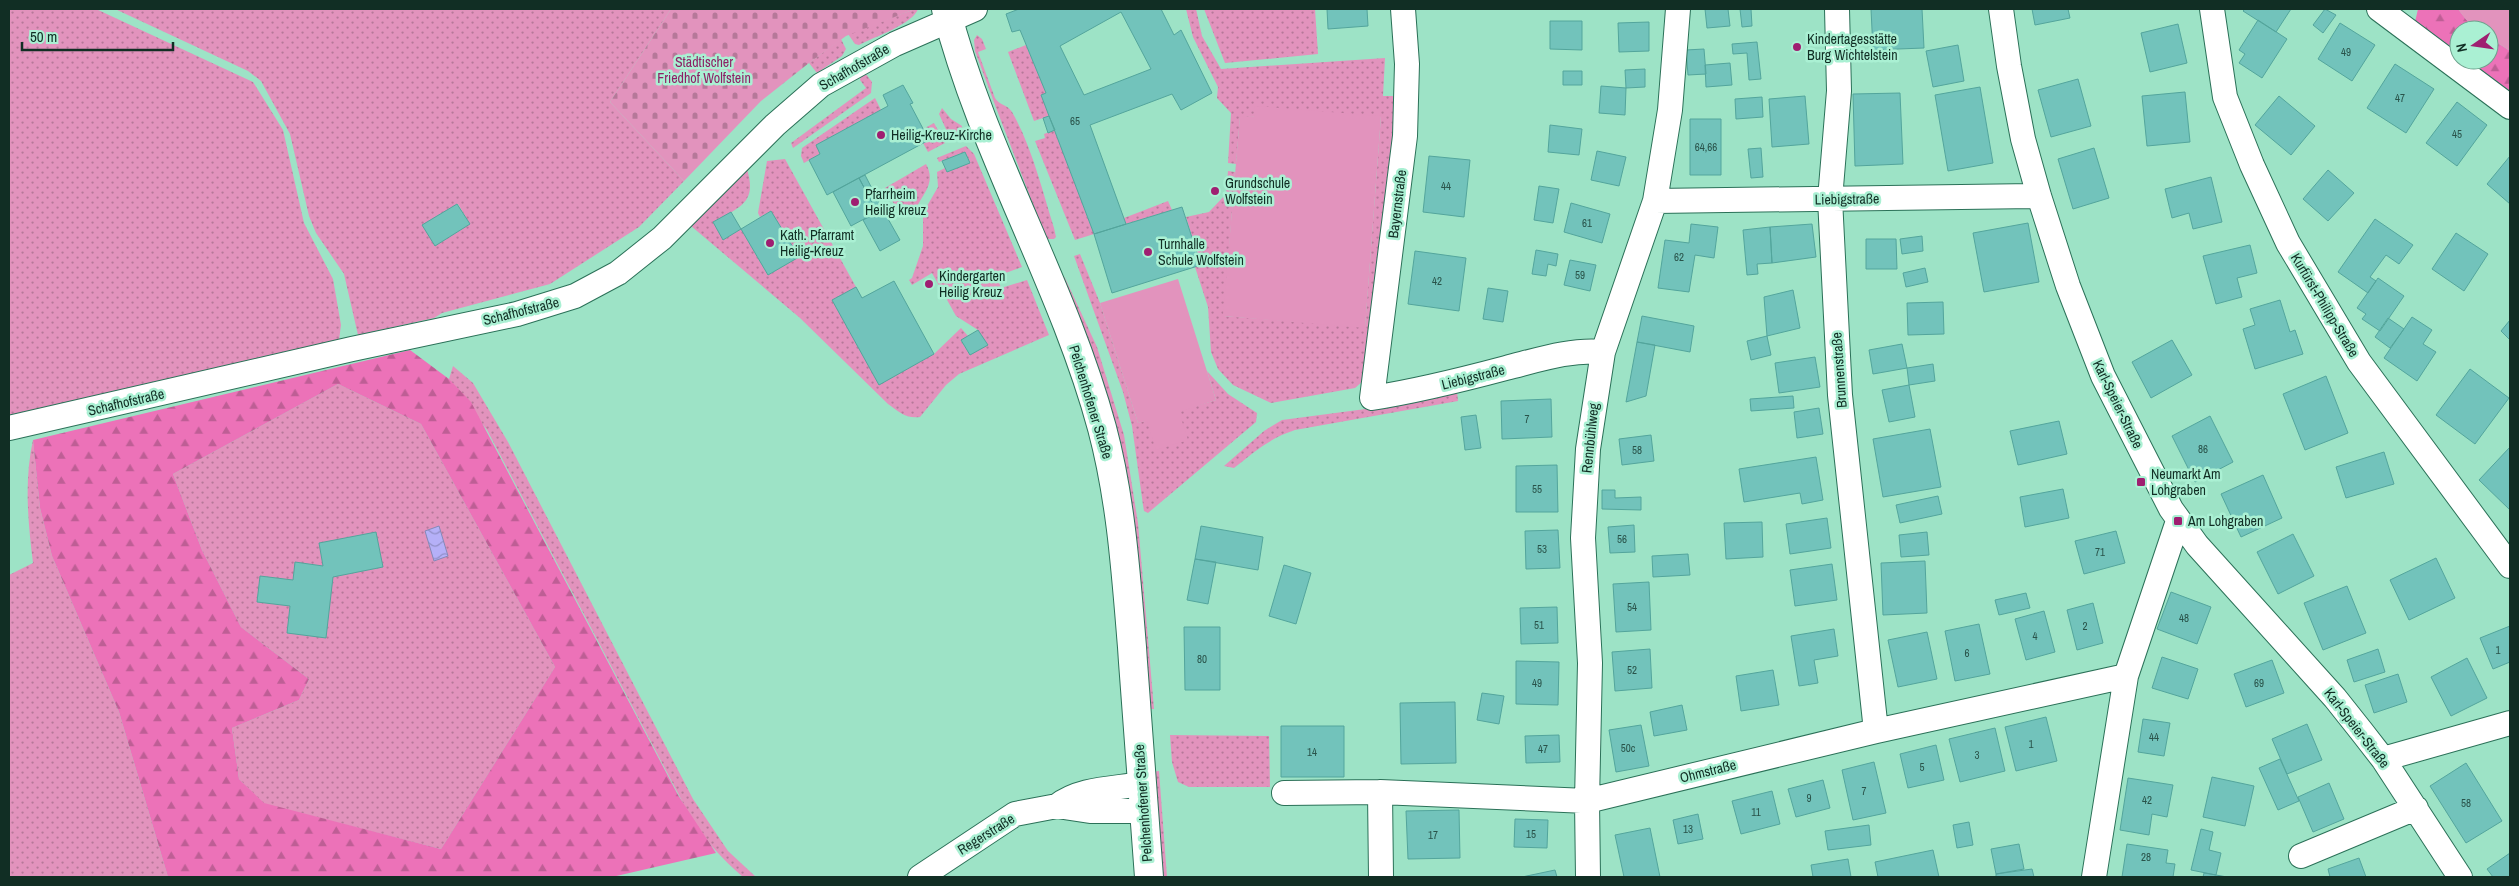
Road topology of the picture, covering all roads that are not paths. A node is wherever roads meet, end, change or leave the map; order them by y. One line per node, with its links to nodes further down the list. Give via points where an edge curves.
1 (976, 9): 8 (street, Schafhofstraße)
2 (1403, 9): 14 (street, Bayernstraße, via 1407,64 1406,136)
3 (1678, 9): 12 (street, Rennbühlweg, via 1670,110)
4 (1837, 9): 11 (street, Brunnenstraße, via 1839,91)
5 (2002, 9): 10 (street, Karl-Speier-Straße, via 2023,138)
6 (2212, 9): 17 (street, Kurfürst-Philipp-Straße, via 2225,97 2288,243 2359,362)
7 (2379, 9): 9 (street)
8 (948, 15): 15 (street, Schafhofstraße, via 821,86 775,125 662,238 632,263 575,296 517,314); 22 (main road, Pelchenhofener Straße, via 987,128 1079,357 1102,429 1113,482 1127,594)
9 (2510, 107)
10 (2039, 196): 11 (street, Liebigstraße); 16 (street, Karl-Speier-Straße, via 2068,286 2103,376)
11 (1830, 199): 12 (street, Liebigstraße); 20 (street, Brunnenstraße, via 1840,395)
12 (1655, 201): 13 (street, Rennbühlweg)
13 (1604, 352): 14 (street, Liebigstraße, via 1562,354 1436,387); 25 (street, Rennbühlweg, via 1592,410 1584,491 1583,538 1590,663)
14 (1372, 398)
15 (9, 428)
16 (2178, 521): 18 (street); 21 (street, Karl-Speier-Straße, via 2335,698)
17 (2510, 566)
18 (2126, 676): 20 (street, Ohmstraße); 34 (street)
19 (2510, 723): 21 (street)
20 (1876, 731): 25 (street, Ohmstraße)
21 (2383, 759): 27 (street, Karl-Speier-Straße)
22 (1141, 784): 26 (street, Regerstraße, via 1082,794); 28 (main road, Pelchenhofener Straße)
23 (1380, 792): 24 (street, Ohmstraße); 25 (street, Ohmstraße); 32 (street)
24 (1284, 793)
25 (1586, 801): 33 (street, Rennbühlweg)
26 (1057, 806): 28 (street, Regerstraße, via 1090,811); 30 (street, Regerstraße, via 1015,814)
27 (2416, 808): 29 (street); 35 (street, Karl-Speier-Straße)
28 (1143, 811): 31 (main road, Pelchenhofener Straße)
29 (2301, 856)
30 (920, 877)
31 (1149, 877)
32 (1381, 877)
33 (1588, 877)
34 (2094, 877)
35 (2460, 877)

